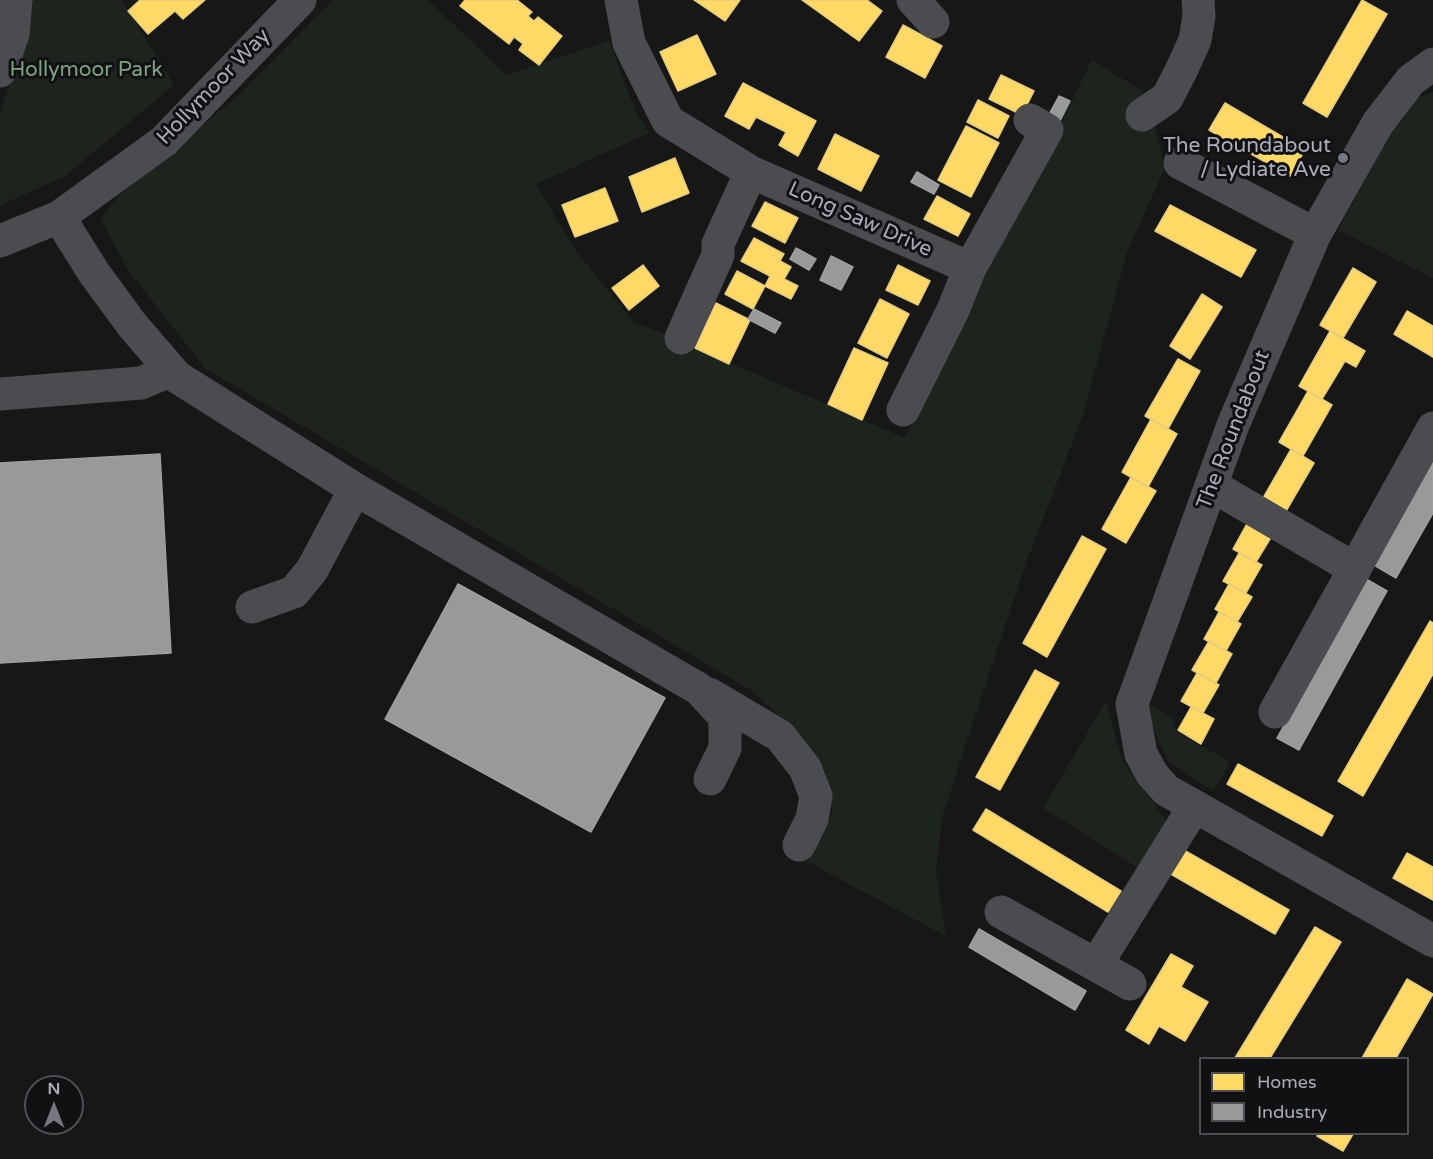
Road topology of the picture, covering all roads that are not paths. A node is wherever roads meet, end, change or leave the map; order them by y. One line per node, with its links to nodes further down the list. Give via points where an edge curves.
1 (16, 0): 6 (street, via 14,34)
2 (300, 0): 11 (street, Hollymoor Way, via 164,141)
3 (621, 0): 10 (street, Long Saw Drive, via 629,43 668,121)
4 (1198, 0): 7 (street, via 1195,40 1181,71 1167,98)
5 (1433, 64): 12 (street, The Roundabout, via 1411,80 1378,123)
6 (0, 71)
7 (1142, 115)
8 (1030, 120): 14 (street, via 1047,130)
9 (1180, 163): 12 (street)
10 (751, 172): 14 (street, Long Saw Drive); 15 (street)
11 (58, 217): 13 (street, Hollymoor Way); 16 (street, via 101,282)
12 (1315, 234): 20 (street, The Roundabout)
13 (0, 241)
14 (970, 268): 18 (street)
15 (681, 338)
16 (171, 370): 17 (street, via 141,383); 21 (street)
17 (0, 394)
18 (903, 410)
19 (1433, 428): 22 (street)
20 (1211, 485): 22 (street); 27 (street, The Roundabout, via 1132,704 1141,754 1152,774 1166,790)
21 (355, 489): 23 (street, via 312,570 294,592); 24 (street)
22 (1354, 569): 25 (street)
23 (252, 607)
24 (699, 689): 26 (street, via 725,717 725,748); 28 (street, via 780,736 805,768 816,796 812,819)
25 (1275, 712)
26 (710, 779)
27 (1194, 807): 30 (street, The Roundabout); 31 (street)
28 (799, 845)
29 (1001, 912): 31 (street)
30 (1433, 941)
31 (1096, 965): 32 (street)
32 (1130, 984)

